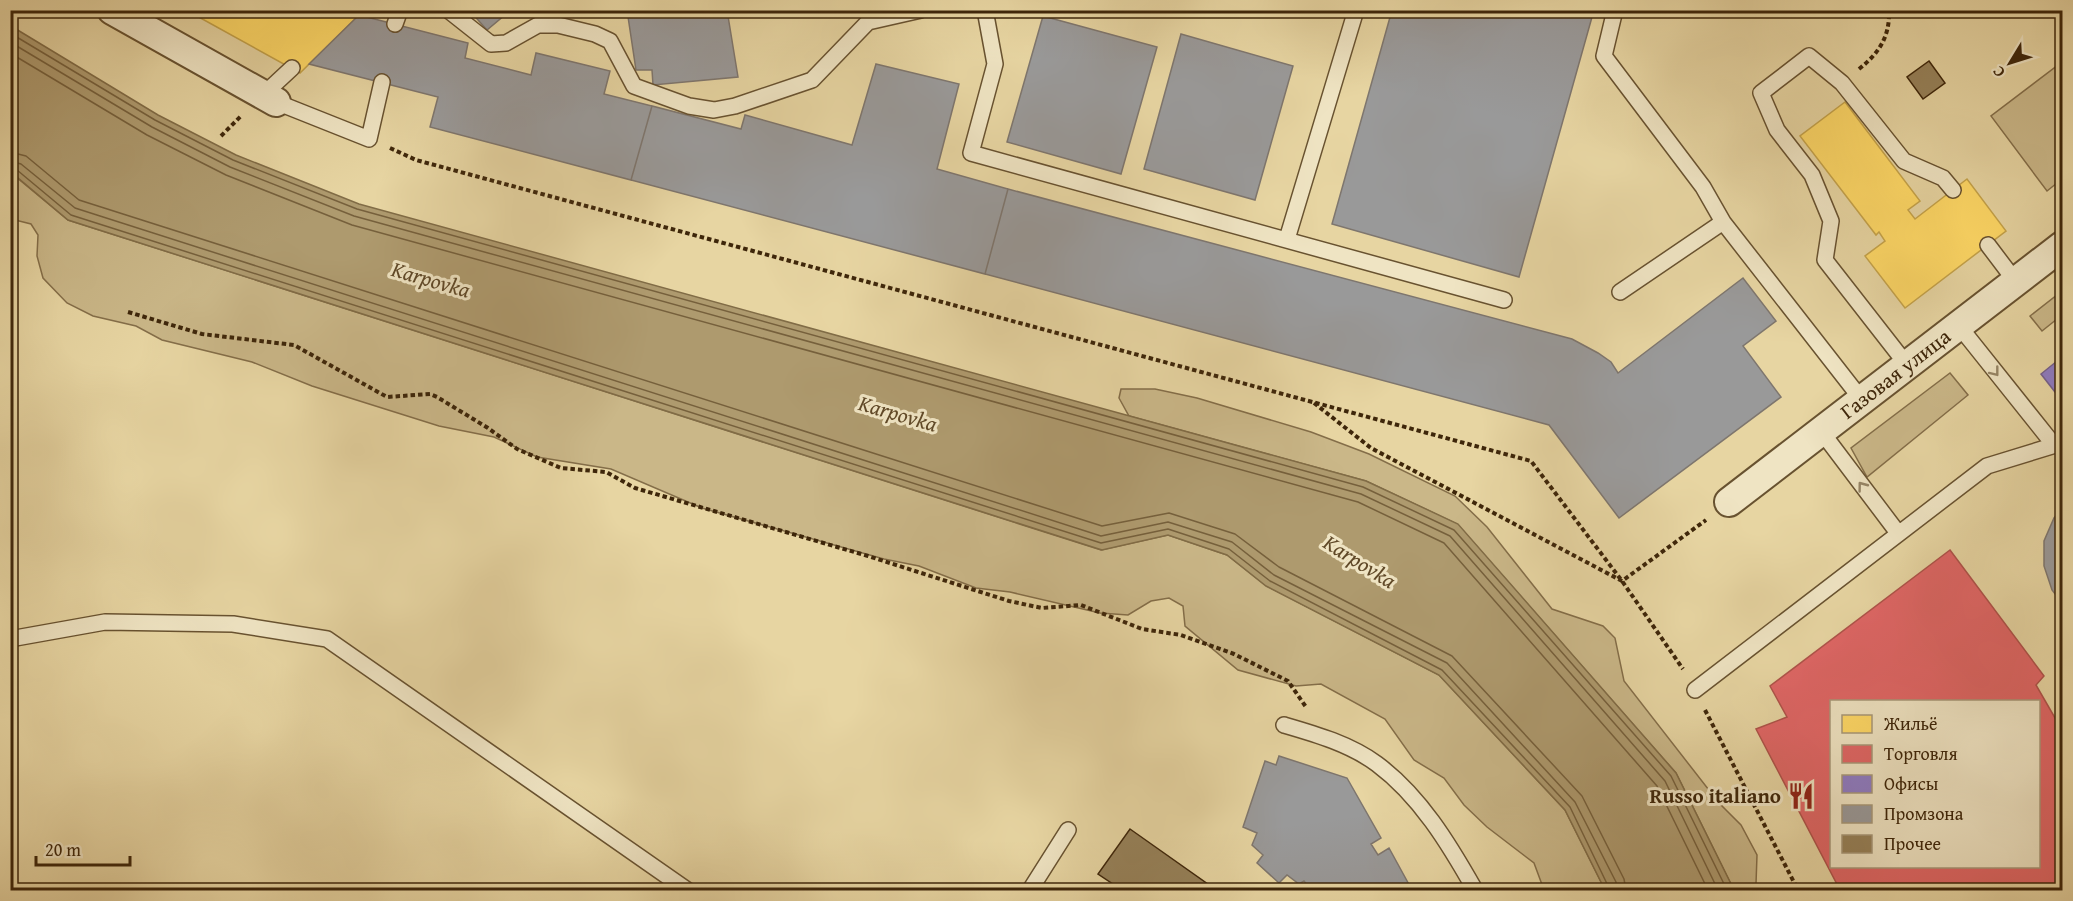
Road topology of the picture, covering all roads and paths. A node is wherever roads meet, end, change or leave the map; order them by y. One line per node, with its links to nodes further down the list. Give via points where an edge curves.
1 (448, 10): 2 (lane, via 491,44 506,44 538,25 558,25 595,34 610,41 634,86 689,106 714,110 812,80 868,22)
2 (921, 10)
3 (985, 10): 15 (lane, via 995,64 971,153)
4 (1356, 10): 15 (lane)
5 (1615, 10): 14 (lane, via 1604,56 1703,187)
6 (1890, 10): 10 (path, via 1886,37 1879,51)
7 (125, 14): 11 (street)
8 (292, 68): 11 (lane)
9 (382, 82): 12 (lane)
10 (1842, 83): 13 (lane, via 1904,161 1943,178); 23 (lane, via 1809,56 1761,93 1777,130 1812,175 1831,221 1825,260)
11 (270, 98): 12 (lane)
12 (369, 139): 25 (path, via 416,160)
13 (1953, 190)
14 (1723, 222): 19 (lane); 24 (lane)
15 (1287, 239): 20 (lane)
16 (1988, 244): 18 (lane)
17 (2062, 246): 18 (street, Газовая улица)
18 (2016, 282): 22 (street, Газовая улица)
19 (1620, 292)
20 (1504, 300)
21 (128, 312): 34 (path, via 202,334 294,345 387,398 430,394 437,397 516,449 561,468 606,472 634,488 868,556 1009,602 1042,608 1081,605 1142,629 1192,638 1288,681)
22 (1959, 326): 23 (street, Газовая улица); 27 (lane, one-way to 27)
23 (1907, 365): 24 (street, Газовая улица)
24 (1862, 399): 26 (street, Газовая улица)
25 (1311, 401): 30 (path, via 1371,448); 30 (path, via 1531,460)
26 (1821, 431): 28 (street, Газовая улица); 29 (lane, one-way to 26)
27 (2058, 444): 29 (lane, via 1987,466)
28 (1729, 502): 30 (path)
29 (1898, 533): 32 (lane)
30 (1622, 581): 32 (path)
31 (10, 639): 36 (lane, via 105,622 233,624 327,639)
32 (1695, 690): 39 (path)
33 (1284, 724): 34 (lane)
34 (1330, 739): 38 (lane, via 1377,764 1424,808)
35 (1068, 830): 37 (lane)
36 (687, 891)
37 (1030, 891)
38 (1475, 891)
39 (1798, 891)

